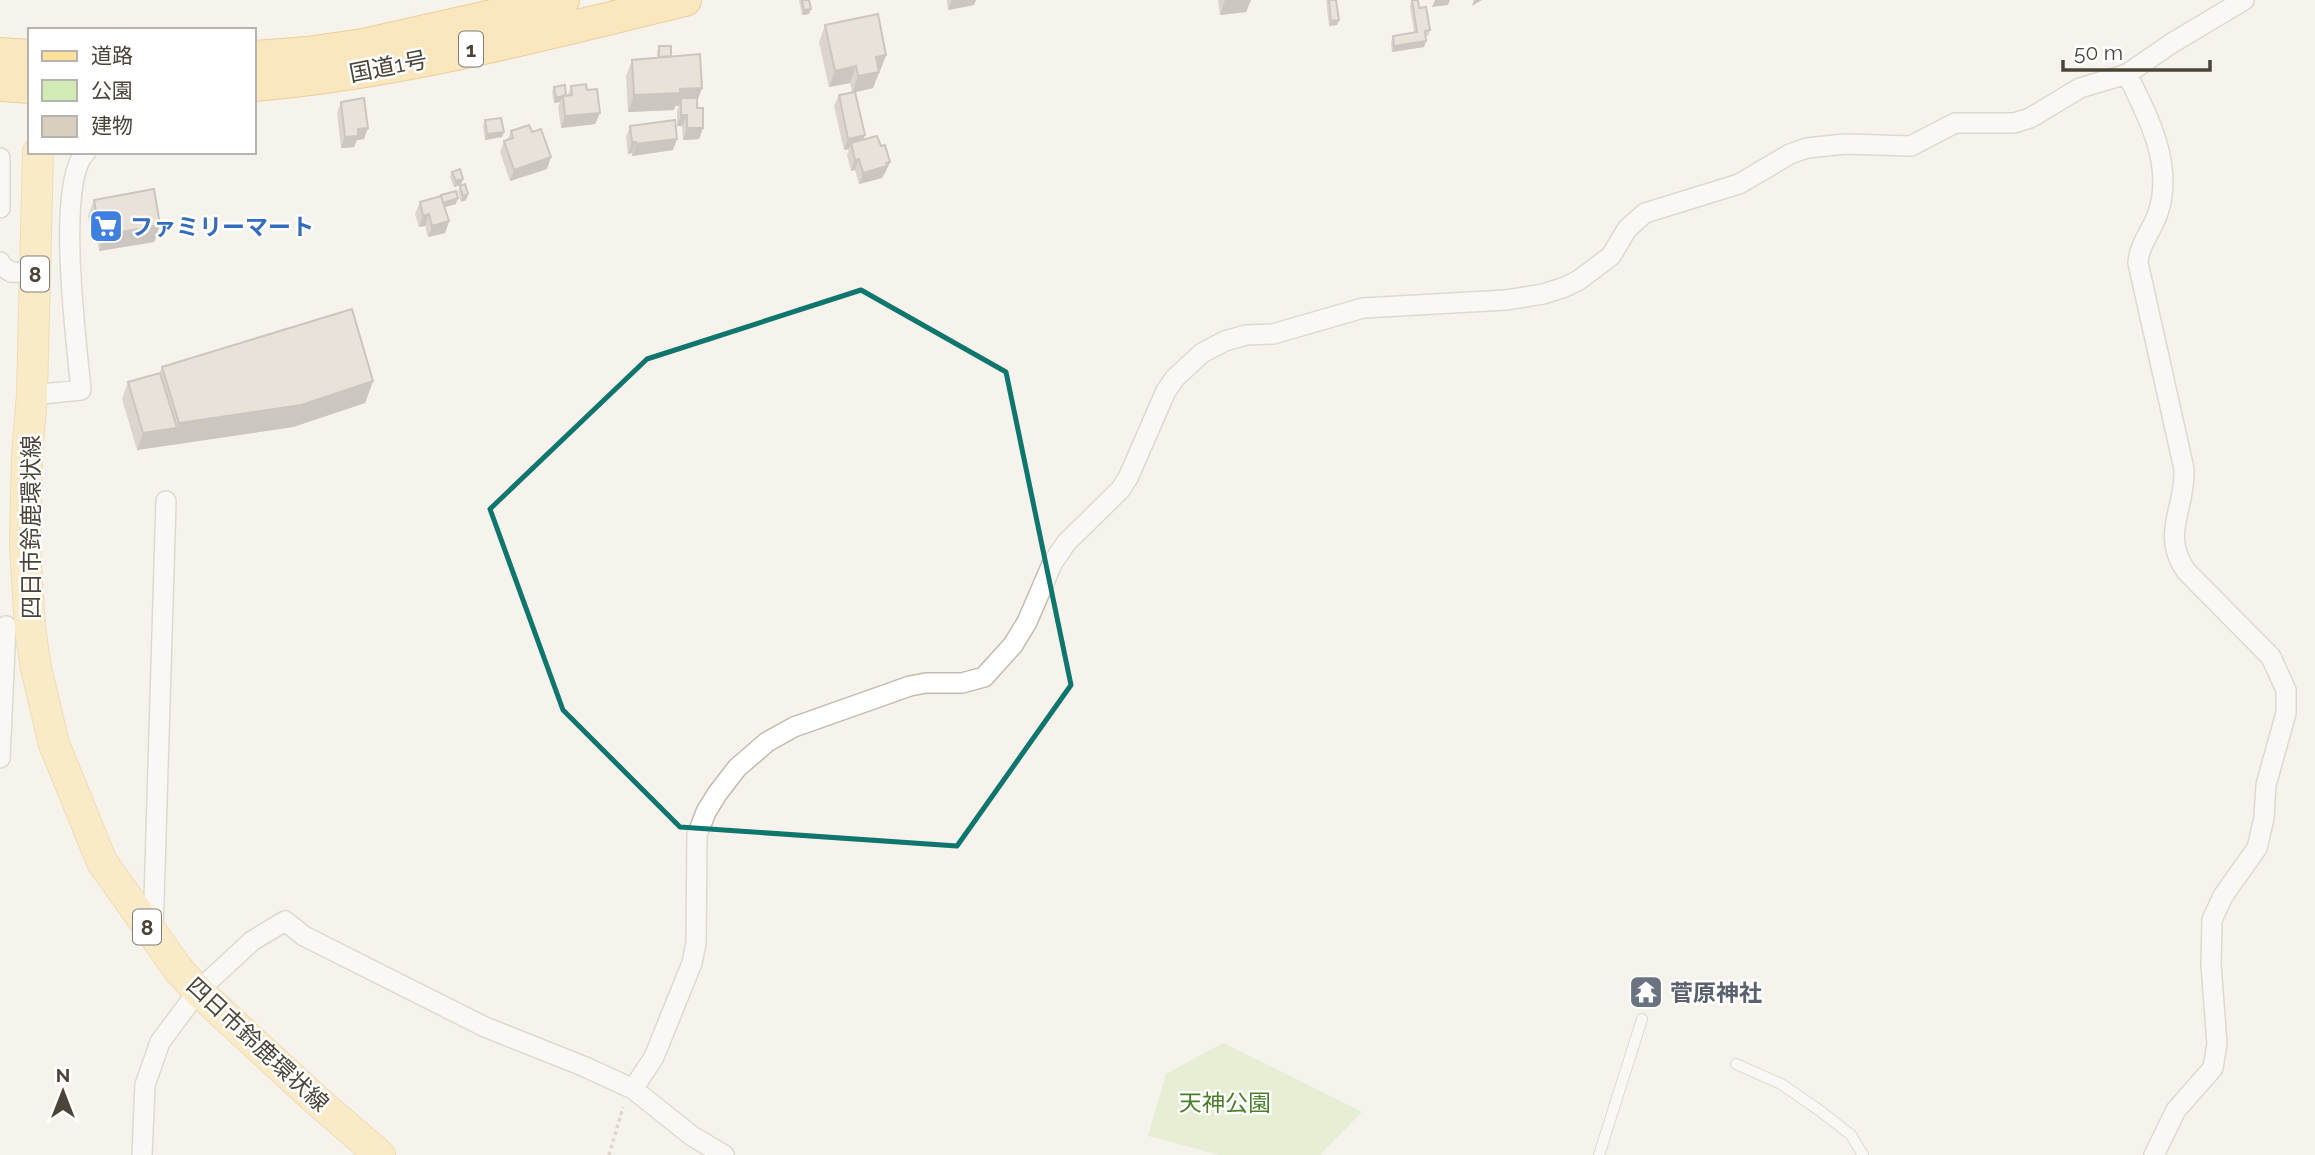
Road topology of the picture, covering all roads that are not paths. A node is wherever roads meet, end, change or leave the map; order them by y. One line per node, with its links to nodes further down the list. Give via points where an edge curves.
1 (562, 0): 4 (highway, 国道1号 / 1)
2 (685, 0): 4 (highway, 国道1号 / 1)
3 (2244, 0): 9 (street)
4 (495, 30): 8 (highway, 国道1号 / 1)
5 (0, 54): 6 (highway)
6 (28, 56)
7 (256, 57): 8 (highway, 国道1号 / 1, via 308,53)
8 (366, 58): 10 (highway, 国道1号 / 1)
9 (2127, 74): 29 (street, via 2080,88 2014,122 1955,123 1911,146 1827,144 1790,154 1739,184 1645,213 1627,229 1611,256 1566,287 1543,294 1363,308 1273,334 1246,335 1202,353 1167,391 1120,490 1066,543 1013,645 984,677 910,686 794,727 767,742 737,768 706,812 697,835 692,963 654,1057); 35 (street, via 2150,120 2163,179 2160,208 2139,250 2138,263 2184,469 2185,487 2173,544 2186,571 2271,657 2286,690 2286,713 2266,785 2262,834 2212,920 2217,1045 2213,1068 2176,1110)
10 (307, 81): 12 (highway, 国道1号 / 1); 14 (street)
11 (0, 85): 13 (highway)
12 (256, 85)
13 (28, 87)
14 (256, 95)
15 (38, 154): 20 (main road, 四日市鈴鹿環状線 / 8)
16 (84, 154): 21 (street, via 74,181 71,207 70,279 81,390)
17 (0, 158): 18 (street)
18 (0, 208)
19 (0, 262): 20 (street, via 11,272)
20 (35, 273): 21 (main road, 四日市鈴鹿環状線 / 8)
21 (32, 395): 23 (main road, 四日市鈴鹿環状線 / 8, via 25,545)
22 (166, 501): 25 (street)
23 (12, 626): 24 (street); 25 (main road, 四日市鈴鹿環状線 / 8, via 36,668 54,744 102,862)
24 (0, 758)
25 (153, 935): 26 (main road, 四日市鈴鹿環状線 / 8)
26 (198, 991): 29 (street, via 252,941 285,921 304,936 485,1027); 30 (street, via 160,1042 145,1085); 31 (main road, 四日市鈴鹿環状線 / 8)
27 (1642, 1019): 33 (lane)
28 (1736, 1064): 34 (lane, via 1781,1084 1819,1110 1851,1135)
29 (633, 1089): 32 (street)
30 (142, 1155)
31 (380, 1155)
32 (724, 1155)
33 (1599, 1155)
34 (1863, 1155)
35 (2154, 1155)

